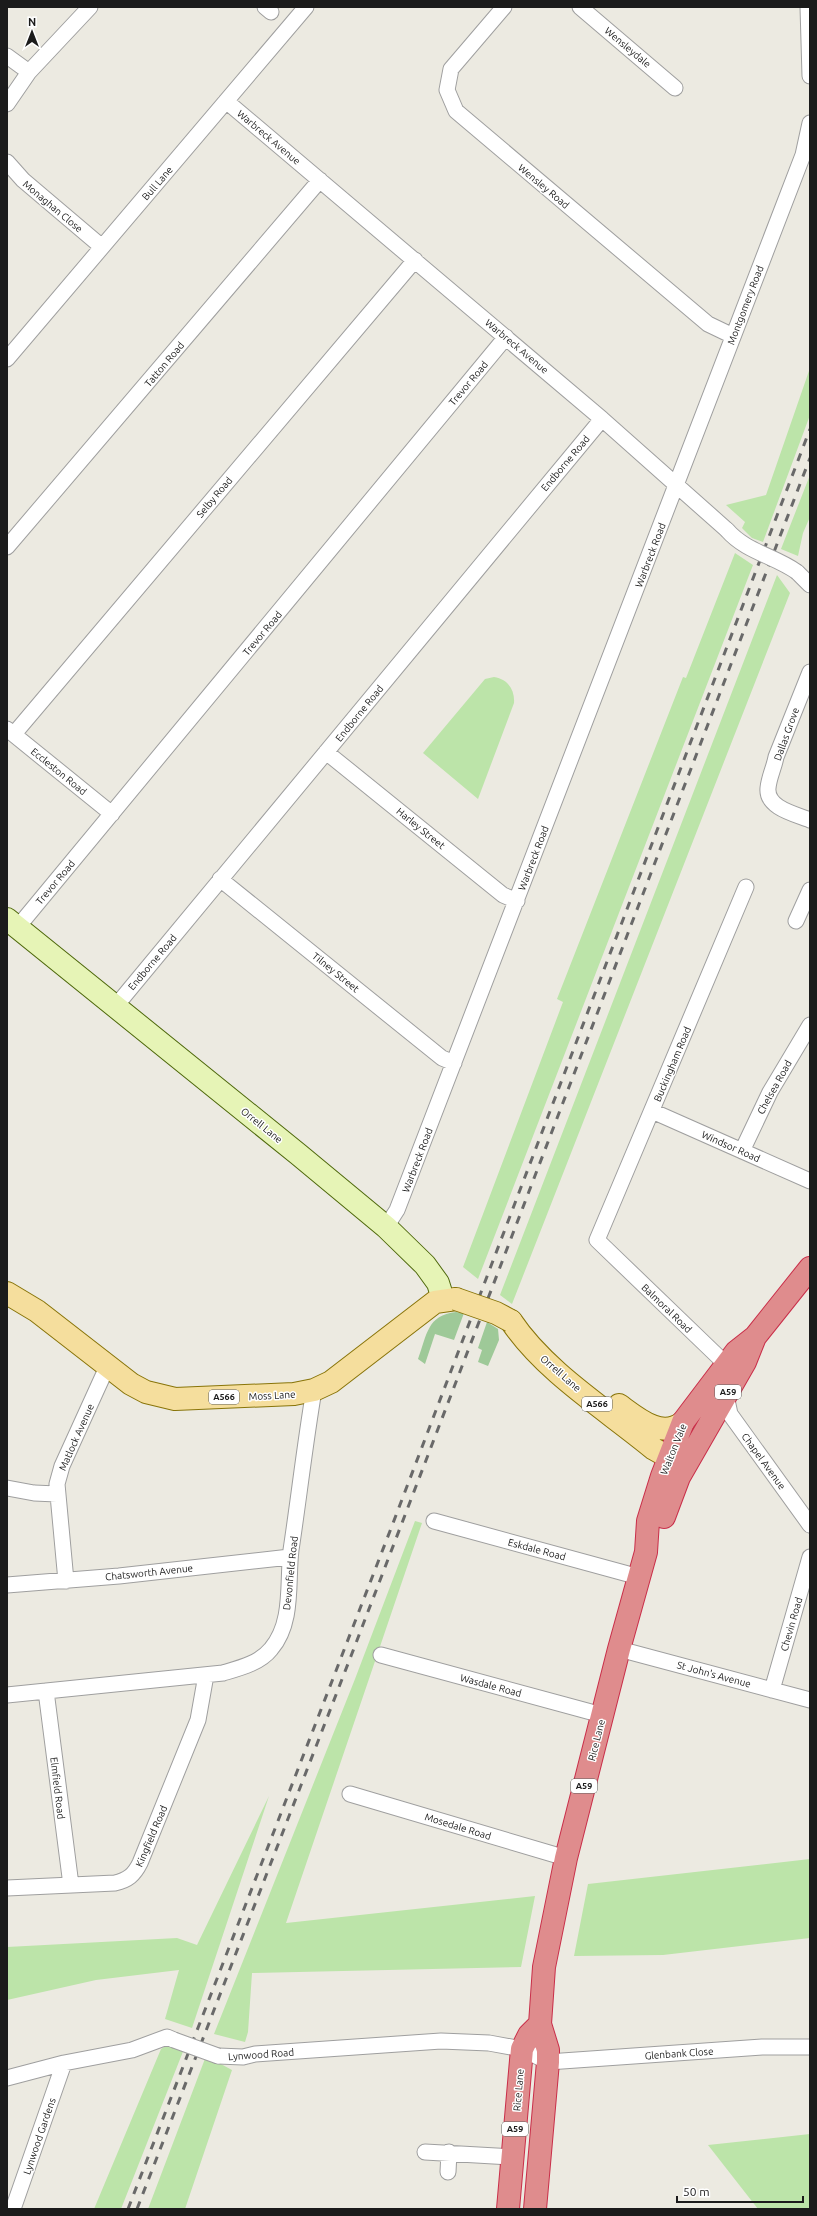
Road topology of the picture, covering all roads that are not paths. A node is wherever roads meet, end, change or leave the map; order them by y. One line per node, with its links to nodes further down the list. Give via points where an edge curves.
1 (90, 7): 7 (street)
2 (306, 7): 10 (street, Bull Lane)
3 (504, 7): 17 (street, Wensley Road, via 451,69 447,90 456,111 708,324)
4 (580, 7): 9 (street, Wensleydale)
5 (808, 7): 8 (street)
6 (7, 56): 7 (street)
7 (29, 72): 11 (street)
8 (810, 76)
9 (675, 88)
10 (226, 101): 14 (street, Warbreck Avenue); 15 (street, Bull Lane)
11 (7, 104)
12 (810, 123): 17 (street, Montgomery Road, via 803,155)
13 (7, 162): 15 (street, Monaghan Close, via 23,180)
14 (320, 180): 16 (street, Warbreck Avenue); 22 (street, Tatton Road)
15 (102, 247): 19 (street, Bull Lane)
16 (415, 260): 18 (street, Warbreck Avenue); 25 (street, Selby Road)
17 (733, 336): 21 (street, Montgomery Road)
18 (506, 337): 20 (street, Warbreck Avenue); 27 (street, Trevor Road)
19 (7, 359)
20 (602, 419): 21 (street, Warbreck Avenue); 26 (street, Endborne Road)
21 (676, 486): 23 (street, Warbreck Avenue, bridge, via 736,540 785,563); 32 (street, Warbreck Road)
22 (7, 547)
23 (810, 585)
24 (810, 672): 28 (street, Dallas Grove, via 776,757 768,792 777,806)
25 (10, 732): 27 (street, Eccleston Road)
26 (326, 752): 29 (street, Endborne Road); 32 (street, Harley Street, via 503,895)
27 (112, 814): 34 (street, Trevor Road)
28 (810, 820)
29 (220, 879): 35 (street, Endborne Road); 37 (street, Tilney Street, via 442,1058)
30 (746, 888): 38 (street, Buckingham Road)
31 (810, 890): 33 (street)
32 (516, 901): 37 (street, Warbreck Road)
33 (796, 921)
34 (12, 924): 35 (street, Orrell Lane)
35 (115, 1007): 41 (street, Orrell Lane)
36 (810, 1025): 39 (street, Chelsea Road, via 770,1092)
37 (454, 1063): 41 (street, Warbreck Road, via 397,1210)
38 (652, 1111): 39 (street, Windsor Road); 42 (street, Buckingham Road)
39 (742, 1151): 40 (street, Windsor Road)
40 (810, 1181)
41 (386, 1227): 45 (street, Orrell Lane, via 425,1265)
42 (597, 1240): 47 (street, Balmoral Road)
43 (810, 1268): 47 (highway, Walton Vale / A59)
44 (7, 1293): 46 (main road, Moss Lane / A566, via 37,1311)
45 (450, 1299): 48 (main road, Moss Lane / A566, via 435,1302 341,1376); 51 (main road, Orrell Lane / A566, bridge, via 496,1313 511,1322 531,1347 561,1374)
46 (107, 1368): 48 (main road, Moss Lane / A566, via 146,1392 175,1399 294,1394); 54 (street, Matlock Avenue, via 62,1466)
47 (732, 1370): 49 (highway, Walton Vale / A59); 51 (highway, Walton Vale / A59, via 683,1422)
48 (314, 1390): 57 (street, Devonfield Road)
49 (726, 1395): 50 (highway, Walton Vale / A59); 56 (street, Chapel Avenue, via 730,1414)
50 (696, 1445): 51 (main road, via 689,1452); 52 (highway, Walton Vale / A59)
51 (666, 1447): 52 (main road, via 678,1470)
52 (666, 1487): 59 (highway, Rice Lane / A59, via 661,1524 646,1552)
53 (7, 1488): 54 (street)
54 (57, 1494): 60 (street, Matlock Avenue)
55 (434, 1521): 59 (street, Eskdale Road)
56 (810, 1525)
57 (290, 1557): 60 (street, Chatsworth Avenue); 64 (street, Devonfield Road, via 286,1612 278,1639 272,1649 251,1664 223,1673)
58 (810, 1557): 65 (street, Chevin Road)
59 (639, 1577): 62 (highway, Rice Lane / A59)
60 (66, 1581): 61 (street, Chatsworth Avenue)
61 (7, 1585)
62 (619, 1649): 65 (street, St John's Avenue); 69 (highway, Rice Lane / A59)
63 (381, 1655): 69 (street, Wasdale Road)
64 (206, 1675): 66 (street, Devonfield Road); 72 (street, Kingfield Road, via 198,1720 137,1870 122,1881)
65 (772, 1690): 68 (street, St John's Avenue)
66 (46, 1691): 67 (street, Devonfield Road); 72 (street, Elmfield Road)
67 (7, 1695)
68 (810, 1700)
69 (602, 1715): 71 (highway, Rice Lane / A59)
70 (350, 1794): 71 (street, Mosedale Road)
71 (566, 1858): 74 (highway, Rice Lane / A59, via 544,1968)
72 (71, 1885): 73 (street, Kingfield Road)
73 (7, 1888)
74 (540, 2024): 76 (highway, Rice Lane / A59, via 529,2035); 77 (highway, Rice Lane / A59, via 548,2050)
75 (810, 2047): 77 (street, Glenbank Close, via 762,2047)
76 (522, 2049): 77 (street, Lynwood Road); 78 (street, Lynwood Road, bridge, via 441,2041 254,2054 243,2057 218,2056 167,2037 132,2050); 82 (highway, Rice Lane / A59)
77 (548, 2062): 86 (highway, Rice Lane / A59)
78 (64, 2063): 79 (street, Lynwood Road); 84 (street, Lynwood Gardens)
79 (7, 2078)
80 (425, 2152): 81 (street)
81 (449, 2152): 82 (street); 83 (street)
82 (512, 2157): 85 (highway, Rice Lane / A59)
83 (448, 2172)
84 (13, 2209)
85 (508, 2209)
86 (534, 2209)

